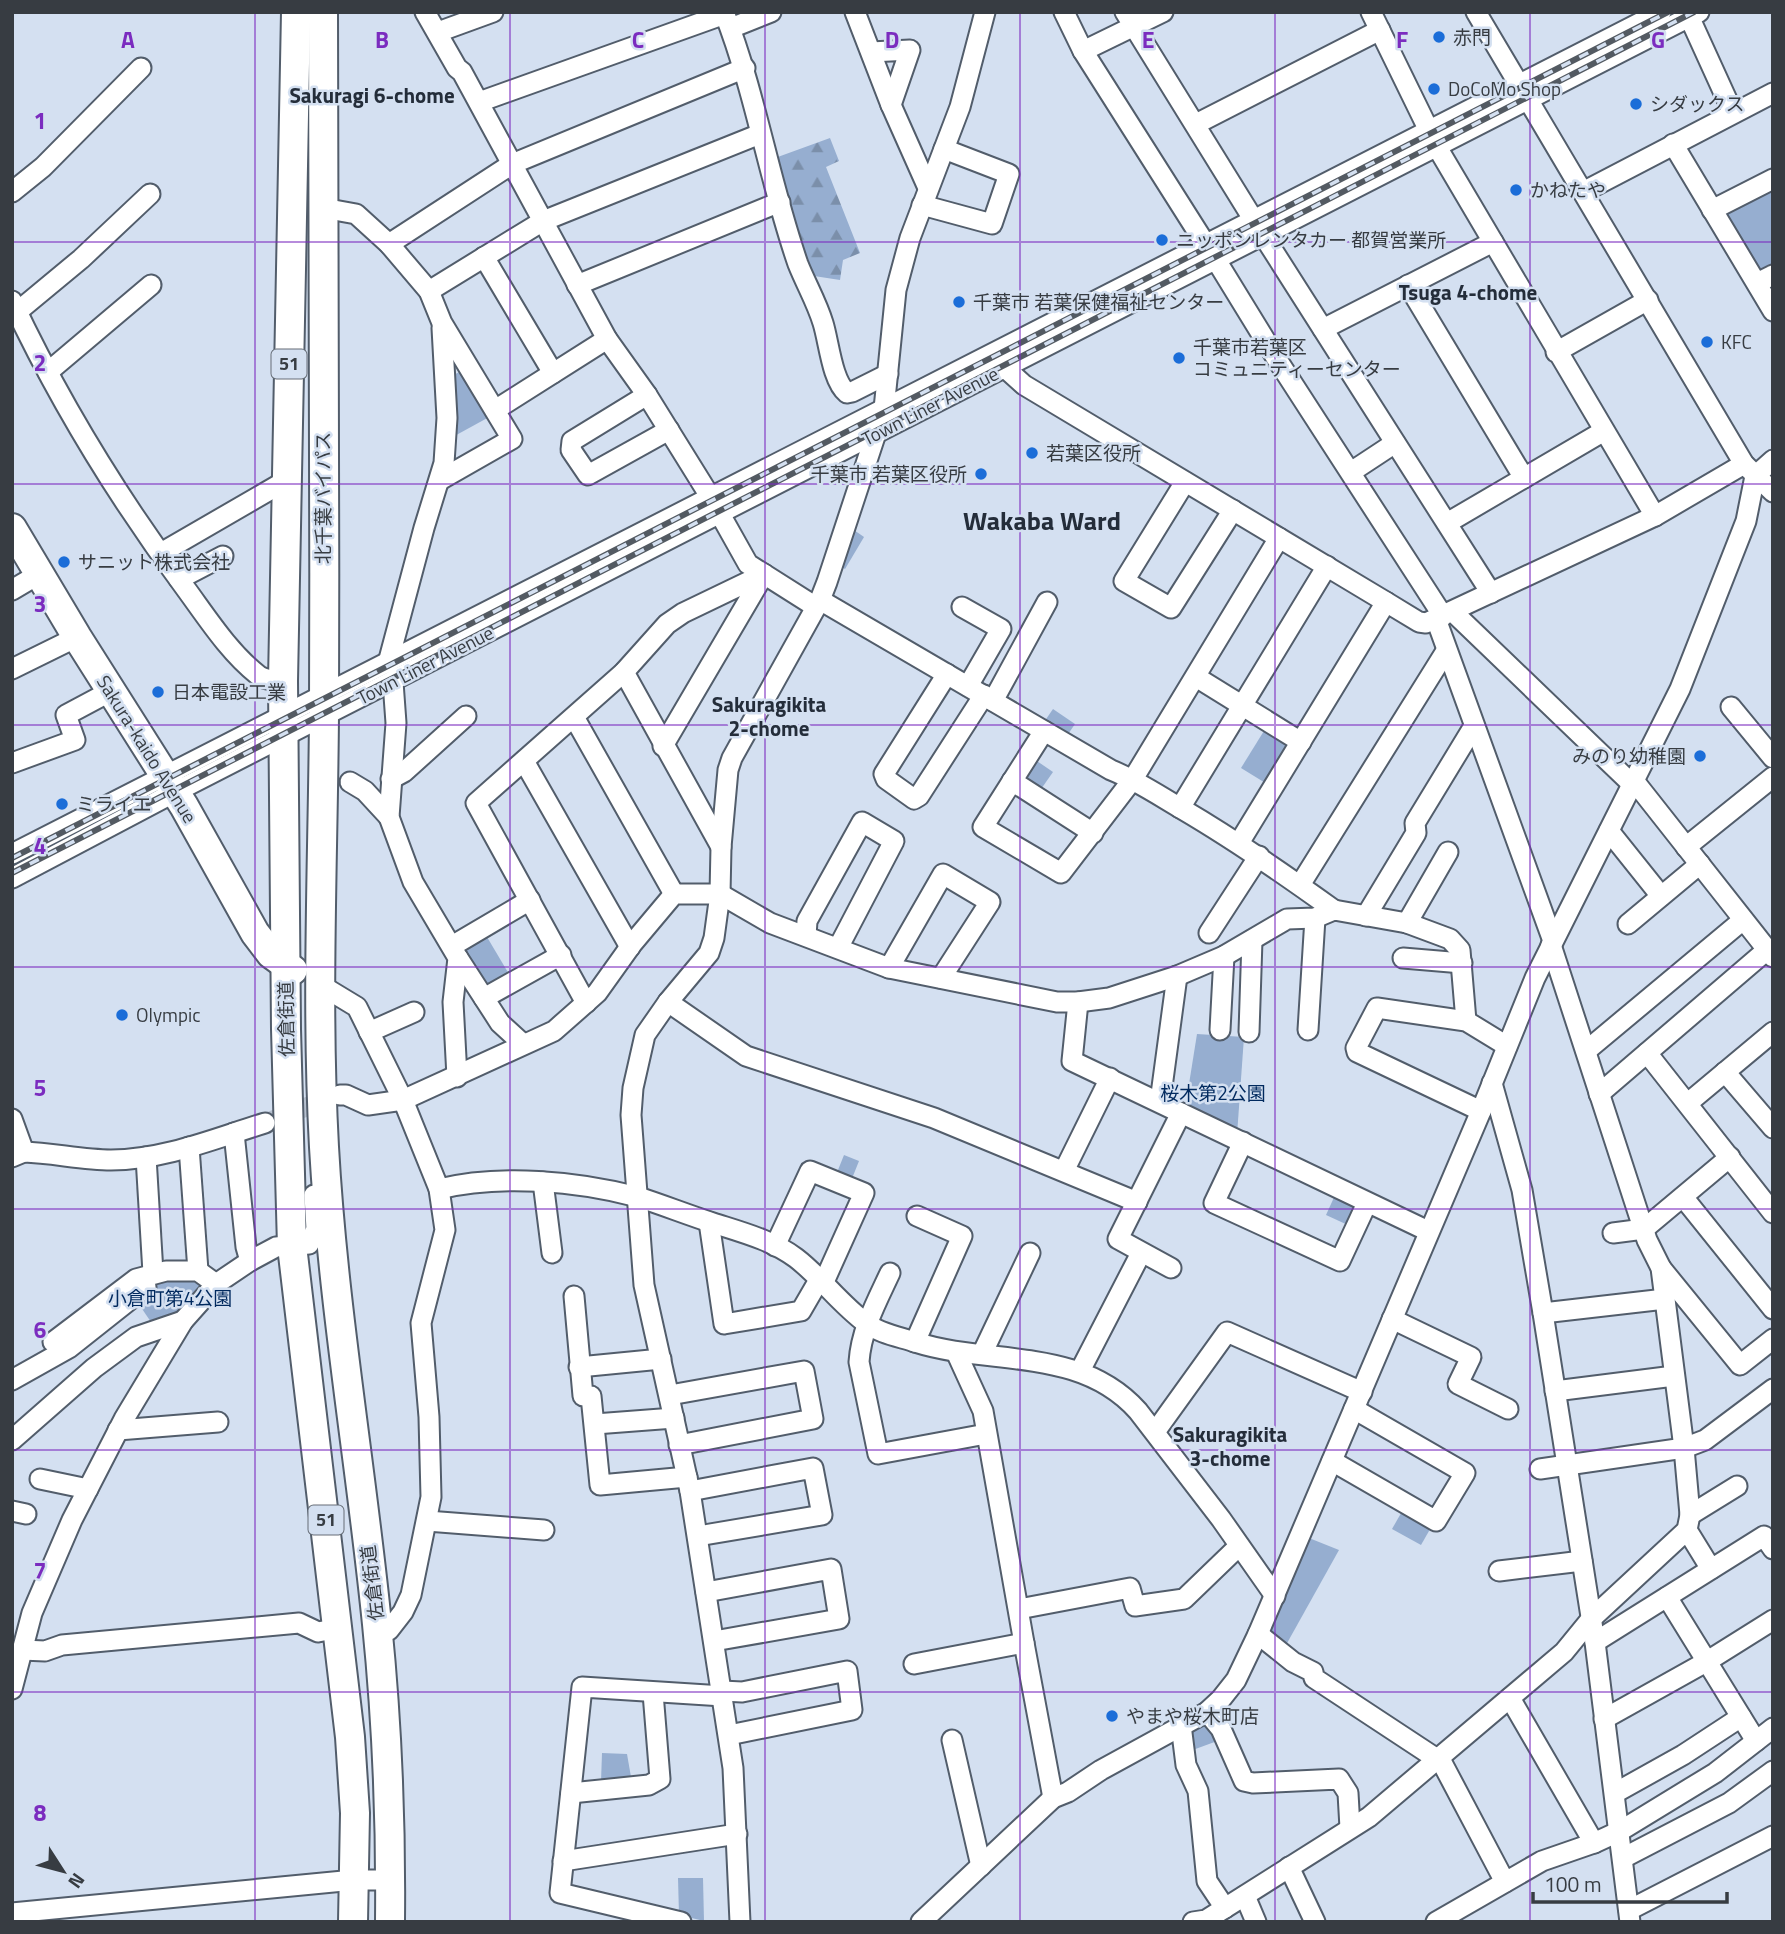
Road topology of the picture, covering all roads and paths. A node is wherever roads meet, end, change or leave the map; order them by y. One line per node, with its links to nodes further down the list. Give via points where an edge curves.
1 (296, 12): 73 (highway, 北千葉バイパス / 51)
2 (323, 12): 38 (highway, 北千葉バイパス / 51)
3 (425, 12): 16 (street)
4 (493, 12): 16 (street)
5 (771, 12): 13 (street)
6 (855, 12): 18 (street)
7 (985, 12): 30 (street)
8 (1064, 12): 17 (street)
9 (1163, 12): 14 (street)
10 (1476, 12): 21 (street)
11 (1661, 12): 21 (street, Town Liner Avenue)
12 (1691, 14): 21 (street, Town Liner Avenue); 25 (street)
13 (727, 18): 20 (street); 23 (street)
14 (1129, 19): 17 (street); 26 (street)
15 (1375, 21): 26 (street); 28 (street)
16 (438, 32): 23 (street)
17 (1083, 51): 44 (street)
18 (872, 52): 24 (street); 24 (street, via 910,50)
19 (141, 68): 33 (street)
20 (745, 68): 27 (street); 31 (street)
21 (1524, 91): 28 (street, Town Liner Avenue); 34 (street)
22 (1773, 93): 25 (street)
23 (479, 102): 31 (street)
24 (891, 105): 36 (street)
25 (1733, 113): 29 (street)
26 (1196, 124): 41 (street)
27 (760, 134): 37 (street); 40 (street)
28 (1432, 139): 41 (street, Town Liner Avenue); 42 (street)
29 (1673, 144): 34 (street); 39 (street)
30 (944, 149): 36 (street); 36 (street, via 1009,174 992,224)
31 (512, 164): 40 (street); 43 (street)
32 (1773, 179): 39 (street)
33 (12, 192)
34 (1584, 192): 51 (street)
35 (150, 194): 52 (street, via 81,259)
36 (925, 197): 61 (street, via 896,290)
37 (780, 202): 48 (street); 61 (street, via 823,322 839,384 852,392)
38 (323, 208): 43 (street, via 356,214); 106 (highway, 北千葉バイパス / 51)
39 (1712, 210): 46 (street)
40 (543, 221): 45 (street); 48 (street)
41 (1259, 228): 44 (street, Town Liner Avenue); 55 (street)
42 (1493, 242): 49 (street); 57 (street)
43 (389, 244): 50 (street)
44 (1211, 253): 58 (street, Town Liner Avenue); 63 (street, Town Liner Avenue); 71 (street)
45 (484, 257): 50 (street); 60 (street)
46 (1765, 279): 53 (street)
47 (150, 285): 59 (street)
48 (577, 285): 56 (street)
49 (1408, 285): 55 (street); 72 (street)
50 (429, 291): 54 (street)
51 (1648, 300): 57 (street); 70 (street)
52 (15, 307): 59 (street)
53 (1773, 311)
54 (442, 323): 64 (street); 74 (street, via 447,418)
55 (1323, 329): 68 (street)
56 (607, 339): 60 (street); 62 (street)
57 (1556, 352): 66 (street)
58 (1004, 367): 67 (street, Town Liner Avenue); 75 (street, via 1024,385)
59 (48, 372): 83 (street, via 122,499)
60 (553, 373): 64 (street)
61 (888, 374): 63 (street)
62 (647, 395): 65 (street); 65 (street, via 572,440 571,450 588,475)
63 (884, 409): 67 (street); 77 (street, Town Liner Avenue)
64 (495, 410): 74 (street, via 512,439)
65 (669, 430): 77 (street)
66 (1604, 431): 72 (street); 79 (street)
67 (875, 435): 77 (street, Town Liner Avenue); 93 (street)
68 (1395, 443): 71 (street); 80 (street)
69 (1773, 460): 70 (street)
70 (1750, 470): 76 (street); 79 (street); 125 (street, via 1746,521 1685,676)
71 (1351, 472): 95 (street)
72 (1524, 478): 80 (street)
73 (287, 480): 83 (street); 103 (highway, 北千葉バイパス / 51)
74 (440, 480): 99 (street)
75 (1185, 482): 78 (street); 78 (street, via 1124,581 1171,608)
76 (1773, 492)
77 (715, 506): 87 (street, via 748,564); 99 (street, Town Liner Avenue)
78 (1233, 510): 82 (street)
79 (1655, 516): 90 (street)
80 (1447, 523): 90 (street)
81 (12, 528): 86 (highway, Sakura-kaido Avenue)
82 (1279, 538): 85 (street); 102 (street)
83 (161, 554): 88 (street)
84 (223, 555): 88 (street)
85 (1327, 566): 92 (street); 107 (street)
86 (39, 573): 89 (street); 96 (highway, Sakura-kaido Avenue)
87 (764, 575): 93 (street); 100 (street, via 675,618); 115 (street)
88 (179, 579): 103 (street, via 225,642 260,677)
89 (12, 590)
90 (1491, 593): 95 (street)
91 (1046, 602): 105 (street)
92 (1386, 602): 95 (street); 114 (street)
93 (818, 603): 101 (street); 131 (street, via 728,770)
94 (962, 607): 105 (street, via 1001,629)
95 (1438, 617): 97 (street); 125 (street)
96 (77, 637): 98 (street); 104 (highway, Sakura-kaido Avenue)
97 (1446, 651): 111 (street); 138 (street)
98 (12, 669)
99 (390, 672): 106 (street, Town Liner Avenue); 120 (street, via 396,723)
100 (624, 672): 110 (street); 115 (street)
101 (947, 674): 105 (street); 105 (street, via 884,774 914,799)
102 (1196, 677): 107 (street); 121 (street)
103 (283, 681): 112 (highway, 北千葉バイパス / 51)
104 (111, 691): 118 (street, via 66,715 75,740); 124 (highway, Sakura-kaido Avenue)
105 (982, 694): 113 (street)
106 (324, 706): 112 (street, Town Liner Avenue); 165 (highway, 北千葉バイパス / 51)
107 (1243, 706): 114 (street); 126 (street)
108 (1731, 707): 116 (street)
109 (466, 716): 120 (street)
110 (574, 717): 117 (street); 139 (street)
111 (1474, 726): 144 (street); 152 (street)
112 (284, 727): 124 (street, Town Liner Avenue); 161 (highway, 北千葉バイパス / 51)
113 (1044, 731): 121 (street); 122 (street)
114 (1301, 742): 130 (street)
115 (663, 746): 131 (street)
116 (1773, 758)
117 (524, 761): 142 (street, via 476,803); 153 (street)
118 (12, 763)
119 (1773, 777): 132 (street)
120 (391, 779): 127 (street)
121 (1133, 779): 126 (street); 129 (street)
122 (1012, 781): 129 (street); 129 (street, via 984,827 1061,873)
123 (350, 782): 127 (street)
124 (170, 784): 134 (street, Town Liner Avenue); 137 (street, Town Liner Avenue); 161 (highway, Sakura-kaido Avenue, via 255,933)
125 (1634, 784): 128 (street); 132 (street)
126 (1180, 808): 130 (street)
127 (389, 817): 156 (street, via 413,882)
128 (1609, 831): 141 (street); 152 (street)
129 (1093, 832)
130 (1239, 843): 135 (street)
131 (721, 847): 140 (street)
132 (1686, 847): 136 (street)
133 (1448, 852): 147 (street)
134 (12, 855)
135 (1259, 856): 138 (street); 149 (street)
136 (1700, 864): 141 (street); 146 (street)
137 (12, 878)
138 (1300, 886): 143 (street)
139 (674, 894): 140 (street); 153 (street)
140 (720, 894): 150 (street, via 770,923); 167 (street, via 709,953)
141 (1661, 896): 148 (street)
142 (530, 900): 156 (street); 157 (street)
143 (1335, 910): 144 (street); 145 (street)
144 (1366, 916): 147 (street)
145 (1315, 918): 151 (street, via 1287,919); 173 (street)
146 (1744, 920): 154 (street); 179 (street)
147 (1407, 923): 160 (street, via 1451,939 1460,950)
148 (1628, 924)
149 (1209, 933)
150 (806, 936): 155 (street); 155 (street, via 807,921 862,822 894,841)
151 (1252, 940): 158 (street); 174 (street)
152 (1552, 943): 178 (street); 179 (street)
153 (630, 947): 169 (street)
154 (1769, 947): 180 (street)
155 (838, 948): 162 (street)
156 (455, 952): 166 (street); 182 (street)
157 (561, 955): 166 (street); 169 (street)
158 (1224, 956): 163 (street); 172 (street)
159 (1403, 958): 160 (street)
160 (1462, 964): 171 (street)
161 (286, 965): 165 (highway, 佐倉街道); 214 (highway, 佐倉街道 / 51)
162 (889, 968): 164 (street); 164 (street, via 943,874 990,902)
163 (1177, 976): 168 (street, via 1109,998); 188 (street)
164 (941, 978): 168 (street, via 1057,1002)
165 (319, 984): 175 (street, via 357,1007); 185 (highway, 佐倉街道 / 51)
166 (484, 998): 177 (street, via 500,1023)
167 (668, 1002): 201 (street, via 746,1056 934,1118); 204 (street, via 645,1035 633,1088)
168 (1079, 1002): 183 (street, via 1072,1061)
169 (586, 1003): 177 (street, via 554,1031)
170 (414, 1012): 175 (street)
171 (1466, 1021): 178 (street); 190 (street, via 1377,1008 1356,1048)
172 (1220, 1030)
173 (1308, 1030)
174 (1249, 1031)
175 (369, 1032): 187 (street)
176 (1773, 1032): 181 (street)
177 (523, 1044): 182 (street)
178 (1507, 1046): 184 (street)
179 (1586, 1051): 186 (street)
180 (1647, 1053): 186 (street); 189 (street)
181 (1725, 1072): 189 (street); 194 (street)
182 (457, 1077): 187 (street)
183 (1110, 1078): 188 (street); 201 (street)
184 (1492, 1083): 190 (street); 230 (street, via 1522,1190)
185 (331, 1086): 187 (street, via 368,1105); 214 (street, via 310,1129 316,1229 309,1244); 282 (highway, 佐倉街道 / 51, via 328,1217)
186 (1598, 1094): 211 (street)
187 (404, 1100): 203 (street)
188 (1160, 1102): 191 (street)
189 (1688, 1103): 200 (street)
190 (1481, 1111): 212 (street)
191 (1181, 1112): 196 (street); 206 (street)
192 (12, 1119): 198 (street)
193 (265, 1123): 195 (street)
194 (1773, 1128)
195 (234, 1133): 197 (street); 219 (street)
196 (1243, 1142): 207 (street); 207 (street, via 1214,1203 1340,1261)
197 (189, 1147): 199 (street); 222 (street)
198 (18, 1155): 199 (street, via 111,1160)
199 (146, 1157): 223 (street)
200 (1730, 1157): 205 (street); 208 (street)
201 (1064, 1171): 206 (street)
202 (543, 1182): 203 (street, via 481,1182); 204 (street); 216 (street)
203 (439, 1189): 265 (street, via 445,1230 421,1323 431,1471)
204 (638, 1196): 210 (street); 239 (street, via 644,1285)
205 (1683, 1197): 211 (street); 229 (street)
206 (1137, 1202): 218 (street, via 1118,1239)
207 (1367, 1203): 212 (street)
208 (1773, 1213)
209 (917, 1216): 235 (street, via 962,1236)
210 (709, 1222): 215 (street); 225 (street, via 724,1324 802,1311)
211 (1644, 1229): 213 (street); 221 (street)
212 (1428, 1231): 231 (street)
213 (1613, 1233)
214 (292, 1246): 219 (street, via 276,1247); 281 (highway, 佐倉街道 / 51)
215 (775, 1246): 225 (street); 225 (street, via 810,1171 864,1194)
216 (552, 1253)
217 (1030, 1253): 238 (street)
218 (1141, 1253): 220 (street); 241 (street)
219 (250, 1261): 226 (street)
220 (1171, 1268)
221 (1661, 1268): 228 (street); 236 (street, via 1740,1364)
222 (198, 1271): 223 (street); 226 (street)
223 (160, 1272): 234 (street, via 136,1279); 243 (street, via 69,1348)
224 (890, 1273): 233 (street)
225 (821, 1282): 233 (street)
226 (216, 1284): 232 (street)
227 (574, 1296): 240 (street)
228 (1665, 1299): 230 (street); 242 (street)
229 (1773, 1309)
230 (1543, 1313): 245 (street)
231 (1392, 1319): 247 (street); 248 (street, via 1471,1357 1458,1384)
232 (183, 1321): 252 (street); 255 (street, via 136,1337)
233 (868, 1325): 235 (street); 254 (street, via 859,1362 878,1454)
234 (53, 1342)
235 (915, 1342): 237 (street)
236 (1769, 1348)
237 (956, 1352): 238 (street); 254 (street, via 983,1411)
238 (982, 1354): 241 (street)
239 (661, 1359): 240 (street); 246 (street)
240 (579, 1367): 251 (street, via 583,1396 591,1396)
241 (1080, 1371): 253 (street, via 1130,1403)
242 (1674, 1376): 245 (street); 257 (street)
243 (12, 1380)
244 (1773, 1389): 257 (street, via 1705,1440)
245 (1555, 1391): 259 (street)
246 (670, 1395): 249 (street); 256 (street, via 804,1371 813,1419)
247 (1358, 1401): 253 (street, via 1227,1332); 258 (street); 258 (street, via 1465,1473 1436,1521)
248 (1508, 1409)
249 (674, 1418): 251 (street); 256 (street)
250 (218, 1422): 252 (street)
251 (595, 1424): 262 (street, via 600,1485)
252 (118, 1430): 264 (street)
253 (1155, 1432): 269 (street)
254 (986, 1434): 277 (street)
255 (12, 1440)
256 (679, 1445): 262 (street)
257 (1684, 1448): 259 (street); 266 (street)
258 (1332, 1461): 275 (street)
259 (1566, 1465): 260 (street); 271 (street)
260 (1540, 1469)
261 (40, 1479): 264 (street)
262 (689, 1484): 268 (street); 268 (street, via 813,1468 822,1514)
263 (1737, 1486): 266 (street)
264 (88, 1489): 278 (street)
265 (427, 1521): 267 (street); 282 (street, via 411,1595 389,1630)
266 (1689, 1523): 272 (street); 279 (street)
267 (544, 1530)
268 (698, 1536): 274 (street)
269 (1238, 1546): 275 (street); 277 (street, via 1184,1599 1136,1606 1130,1588)
270 (1773, 1549): 272 (street, via 1763,1536)
271 (1582, 1562): 273 (street); 279 (street)
272 (1712, 1569): 276 (street)
273 (1499, 1571)
274 (706, 1592): 284 (street); 284 (street, via 831,1569 839,1619)
275 (1275, 1596): 283 (street)
276 (1667, 1597): 285 (street); 288 (street)
277 (1018, 1609): 286 (street)
278 (22, 1613): 287 (street)
279 (1591, 1619): 285 (street); 293 (street, via 1564,1652)
280 (1773, 1620): 288 (street)
281 (339, 1628): 287 (street, via 318,1632 299,1623); 316 (highway, 佐倉街道 / 51, via 355,1813)
282 (377, 1628): 317 (highway, 佐倉街道 / 51)
283 (1258, 1634): 294 (street, via 1236,1680); 302 (street, via 1314,1678)
284 (714, 1641): 292 (street)
285 (1595, 1642): 296 (street)
286 (1024, 1643): 289 (street); 306 (street)
287 (22, 1650): 290 (street)
288 (1706, 1662): 295 (street); 296 (street)
289 (914, 1664)
290 (12, 1689)
291 (653, 1693): 292 (street); 304 (street, via 660,1779 649,1785); 304 (street, via 582,1687)
292 (723, 1693): 299 (street); 299 (street, via 847,1671 852,1710)
293 (1510, 1698): 302 (street); 311 (street)
294 (1207, 1712): 297 (street); 307 (street, via 1221,1729 1244,1781 1339,1779 1348,1793)
295 (1741, 1717): 301 (street); 305 (street)
296 (1604, 1719): 305 (street)
297 (1181, 1725): 306 (street); 320 (street, via 1186,1765 1198,1791 1207,1881)
298 (1773, 1728): 301 (street)
299 (729, 1735): 309 (street)
300 (952, 1740): 314 (street)
301 (1756, 1741): 308 (street, via 1715,1773)
302 (1438, 1758): 307 (street); 318 (street)
303 (1773, 1771): 312 (street, via 1729,1803)
304 (571, 1793): 313 (street)
305 (1615, 1793): 308 (street)
306 (1053, 1798): 314 (street)
307 (1350, 1828): 315 (street)
308 (1620, 1831): 311 (street); 312 (street)
309 (737, 1834): 313 (street); 327 (street)
310 (1773, 1836): 323 (street)
311 (1594, 1843): 318 (street, via 1542,1861)
312 (1623, 1858): 323 (street)
313 (563, 1861): 326 (street, via 560,1893)
314 (981, 1867): 328 (street)
315 (1289, 1867): 319 (street); 331 (street)
316 (354, 1880): 317 (street); 322 (street); 324 (highway, 佐倉街道 / 51)
317 (390, 1880): 325 (highway, 佐倉街道 / 51)
318 (1505, 1882): 332 (street)
319 (1245, 1896): 320 (street); 330 (street)
320 (1225, 1908): 329 (street)
321 (12, 1913): 322 (street)
322 (64, 1915)
323 (1629, 1916)
324 (353, 1922)
325 (390, 1922)
326 (681, 1922)
327 (740, 1922)
328 (921, 1922)
329 (1194, 1922)
330 (1256, 1922)
331 (1315, 1922)
332 (1436, 1922)

